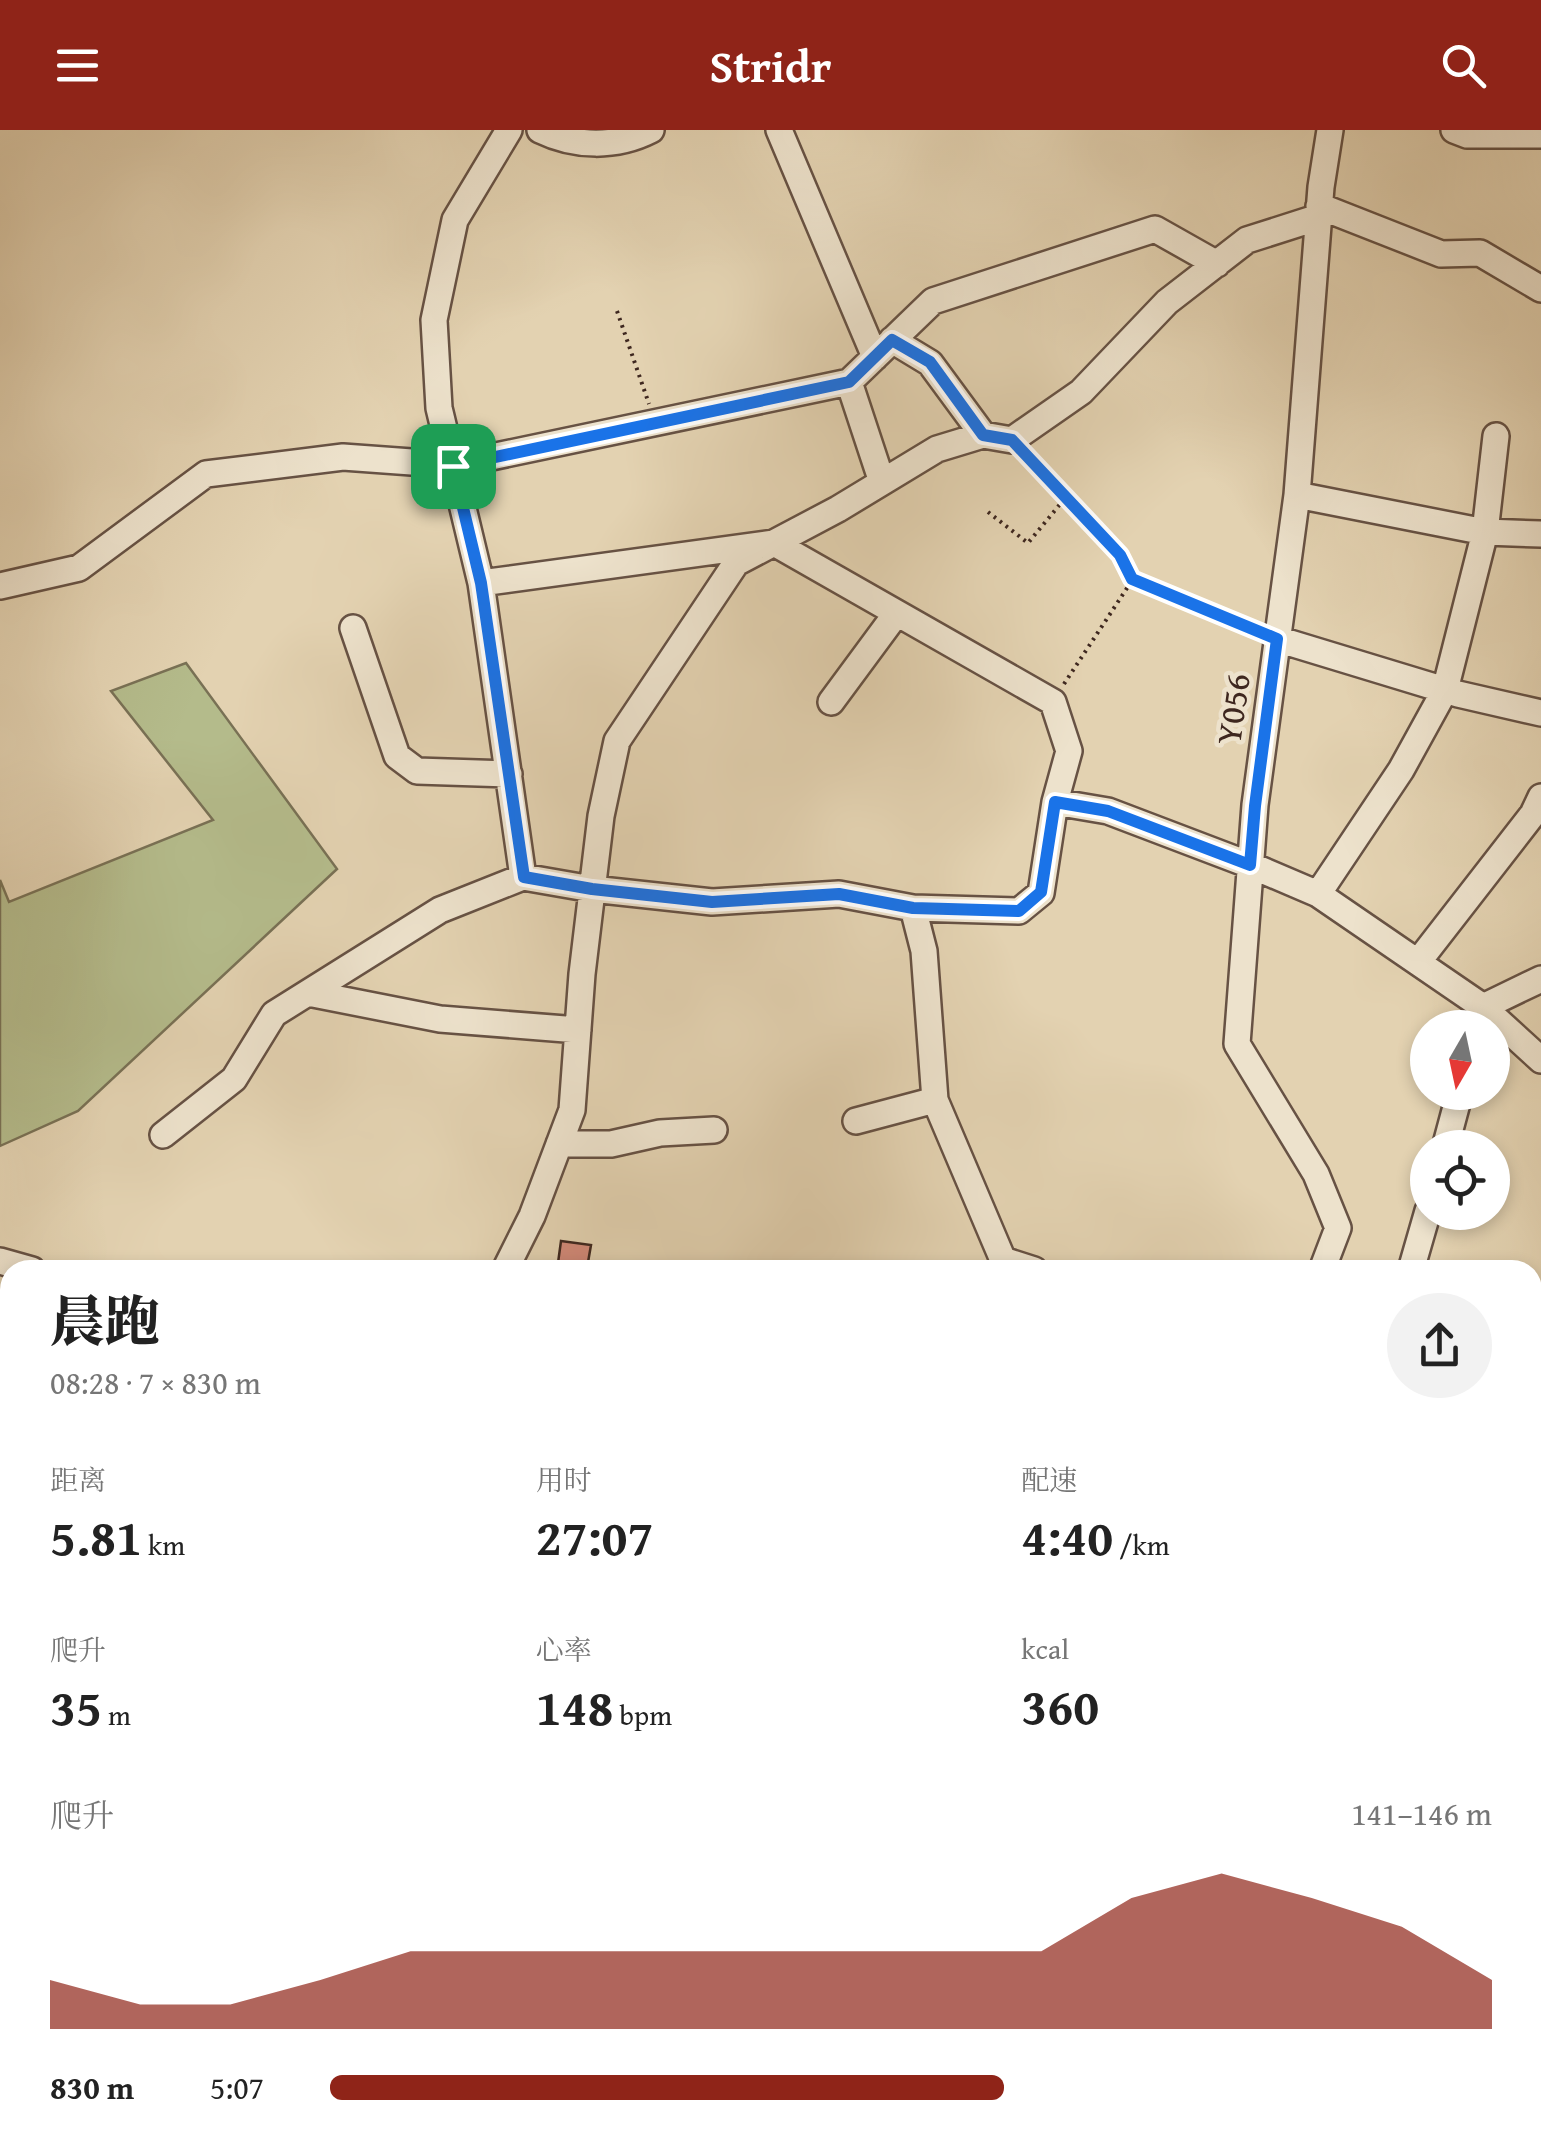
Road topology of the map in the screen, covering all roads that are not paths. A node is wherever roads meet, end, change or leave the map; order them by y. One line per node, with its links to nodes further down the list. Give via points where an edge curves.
1 (509, 130): 15 (street, via 455,220 434,320 439,408)
2 (540, 130): 3 (street, via 582,144 630,141)
3 (651, 130)
4 (779, 130): 11 (street)
5 (1330, 130): 8 (street, Y056 / Y056)
6 (1454, 130): 7 (street)
7 (1541, 135)
8 (1319, 212): 9 (street, via 1247,240); 10 (street, via 1441,254 1480,253); 17 (street, Y056 / Y056)
9 (1217, 264): 11 (street, via 1155,229 934,301); 13 (street, via 1167,302 1081,392 1012,440)
10 (1541, 290)
11 (884, 349): 12 (street); 13 (street, via 930,362)
12 (849, 382): 15 (street); 16 (street)
13 (983, 435): 16 (street, via 937,449)
14 (1496, 436): 18 (street)
15 (453, 466): 21 (street); 22 (street, via 343,456 206,474 79,568)
16 (882, 482): 20 (street)
17 (1297, 495): 18 (street); 25 (street, Y056 / Y056)
18 (1485, 532): 19 (street); 26 (street)
19 (1541, 534)
20 (774, 543): 21 (street); 23 (street); 34 (street, via 736,563 617,741)
21 (481, 583): 29 (street)
22 (0, 586)
23 (896, 614): 27 (street); 31 (street, via 1053,702 1069,751)
24 (353, 628): 29 (street, via 397,756 417,771)
25 (1277, 639): 26 (street); 32 (street, Y056 / Y056)
26 (1445, 690): 28 (street); 35 (street, via 1402,770)
27 (830, 702)
28 (1541, 713)
29 (509, 774): 33 (street)
30 (1541, 797): 37 (street)
31 (1055, 802): 32 (street, via 1108,811); 36 (street, via 1041,892 1019,911)
32 (1250, 865): 35 (street); 53 (street, Y056 / Y056, via 1237,1044 1316,1174 1338,1228)
33 (524, 877): 34 (street); 39 (street, via 440,910)
34 (592, 889): 36 (street, via 712,902 839,894); 42 (street)
35 (1318, 894): 37 (street)
36 (913, 908): 45 (street, via 924,952)
37 (1418, 962): 40 (street)
38 (1541, 979): 41 (street)
39 (308, 993): 42 (street, via 440,1020); 48 (street, via 274,1014 234,1079)
40 (1472, 1010)
41 (1491, 1010)
42 (578, 1030): 49 (street, via 572,1110)
43 (1510, 1038): 44 (street)
44 (1541, 1060)
45 (935, 1100): 46 (street); 52 (street)
46 (856, 1121)
47 (714, 1130): 49 (street)
48 (164, 1136)
49 (559, 1144): 51 (street)
50 (1423, 1230): 54 (street)
51 (510, 1260)
52 (1003, 1260)
53 (1326, 1260)
54 (1415, 1260)

